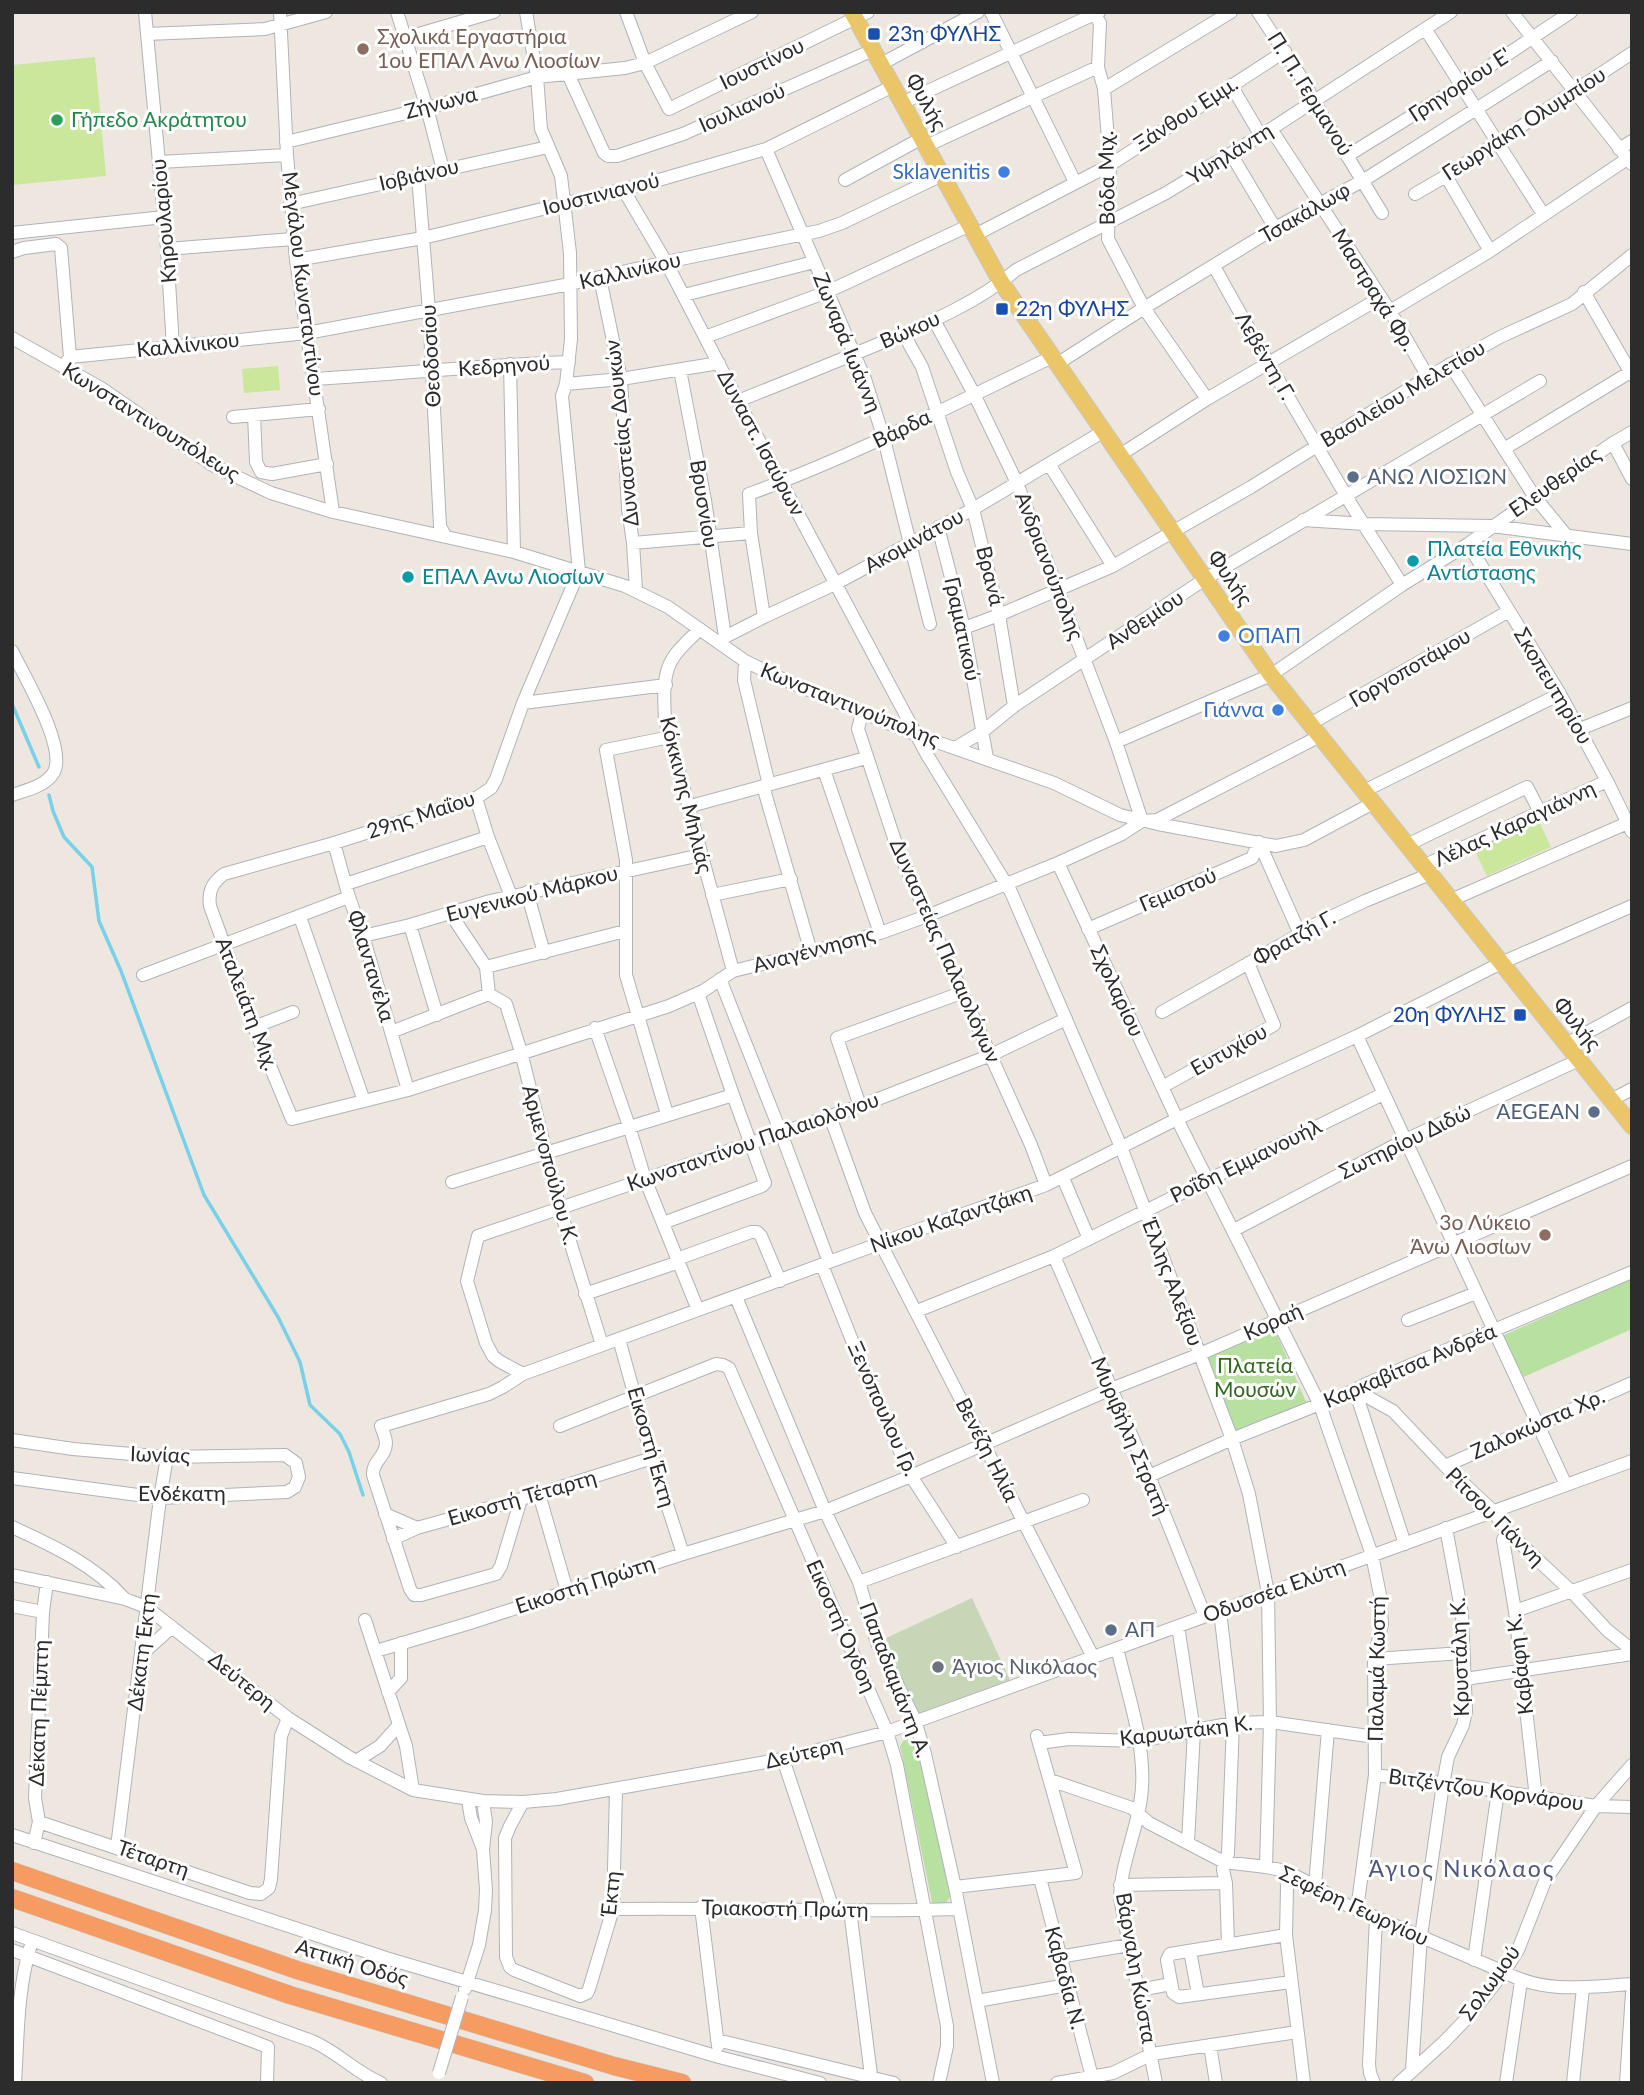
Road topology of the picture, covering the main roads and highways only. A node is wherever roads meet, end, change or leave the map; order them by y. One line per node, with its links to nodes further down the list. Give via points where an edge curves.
1 (859, 14): 2 (main road, Φυλής, via 877,57 1001,282 1271,675)
2 (1632, 1126)
3 (12, 1871): 6 (highway, Αττική Οδός, via 297,1970)
4 (12, 1898): 5 (highway, via 290,1995)
5 (585, 2083)
6 (682, 2083)

